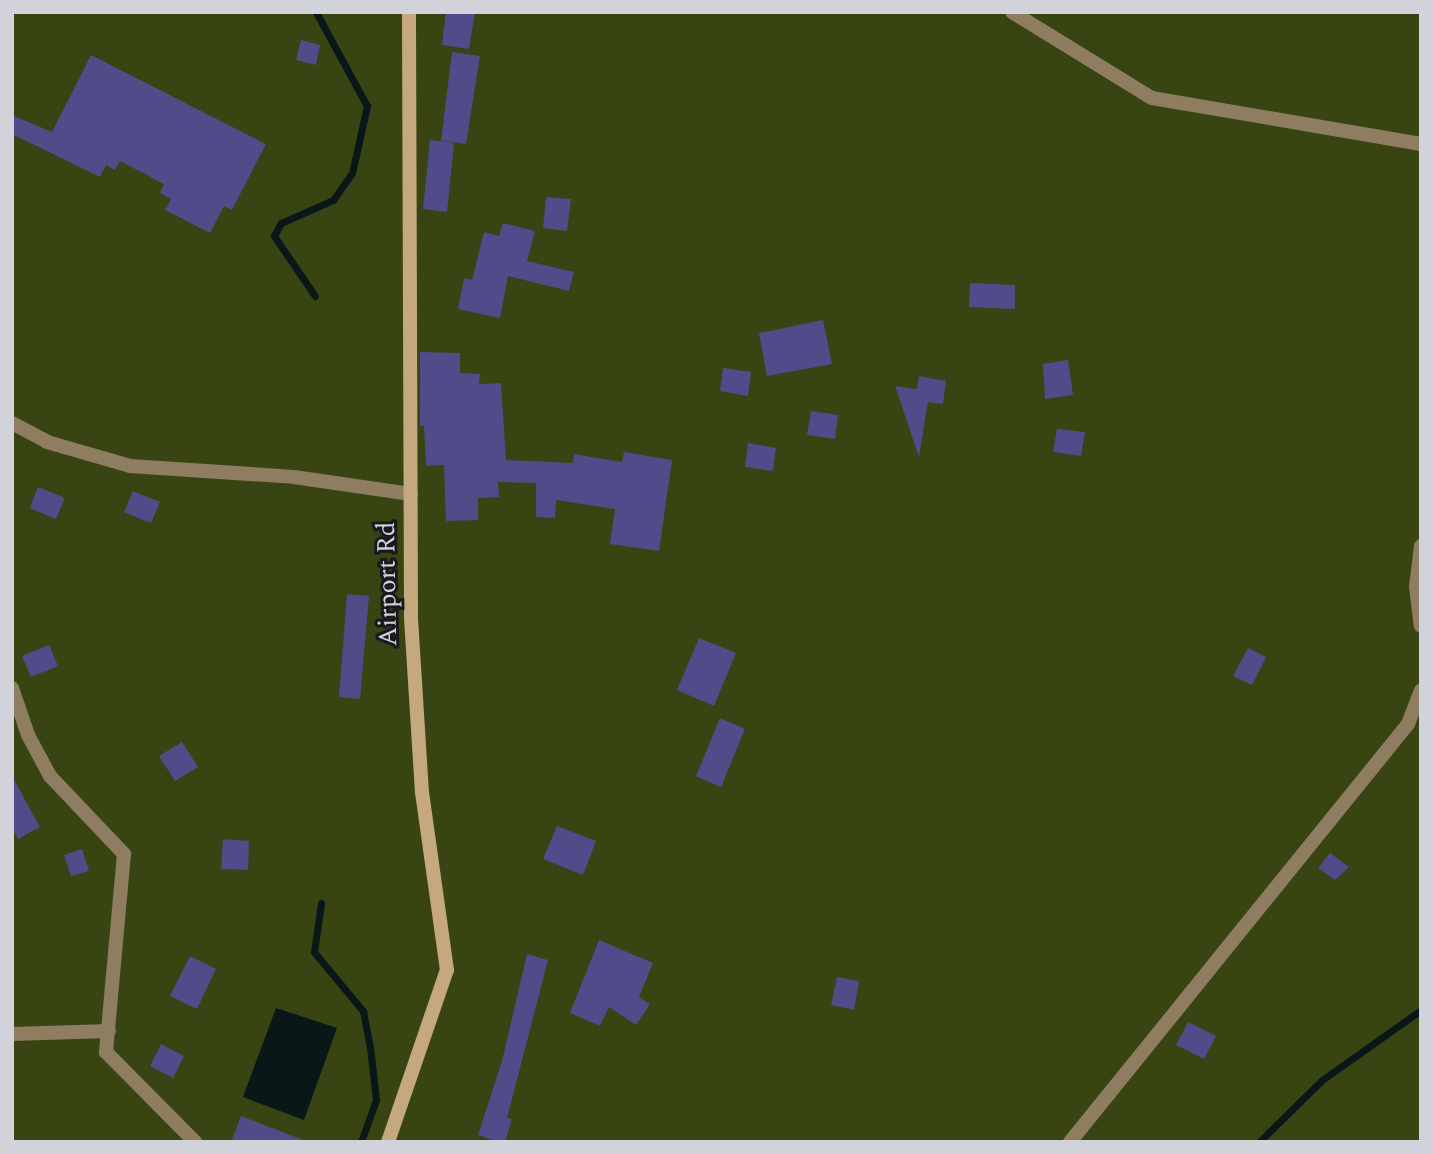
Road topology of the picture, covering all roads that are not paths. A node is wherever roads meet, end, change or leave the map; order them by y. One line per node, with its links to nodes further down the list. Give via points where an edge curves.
1 (410, 12): 5 (main road, Airport Rd)
2 (1012, 12): 3 (street, via 1152,98)
3 (1421, 144)
4 (12, 423): 5 (street, via 47,442 130,466 294,477)
5 (411, 494): 13 (main road, Airport Rd, via 411,617 422,793 447,970)
6 (1421, 546): 7 (street, via 1416,587)
7 (1421, 626)
8 (12, 688): 10 (street, via 28,736 50,776 124,854)
9 (1421, 690): 14 (street, via 1408,724)
10 (109, 1031): 11 (street); 12 (street, via 106,1052)
11 (12, 1034)
12 (195, 1142)
13 (388, 1142)
14 (1070, 1142)

